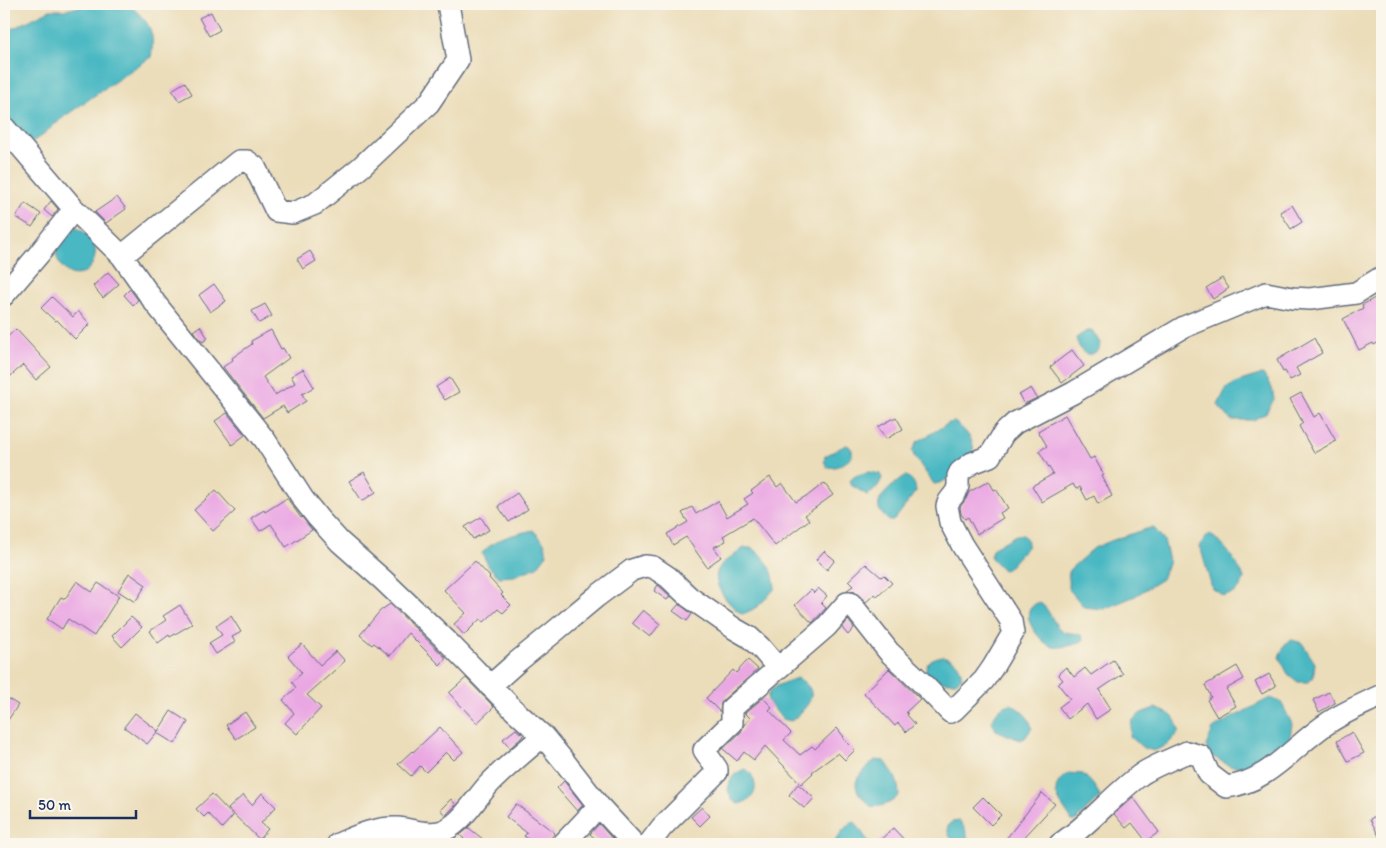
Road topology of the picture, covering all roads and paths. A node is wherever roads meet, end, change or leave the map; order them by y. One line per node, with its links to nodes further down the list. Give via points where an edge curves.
1 (448, 4): 4 (street, via 458,60 429,103 361,168 315,204 293,213 276,210 255,167 247,161 239,162)
2 (4, 128): 3 (street)
3 (74, 209): 4 (street); 6 (street)
4 (122, 256): 8 (street, via 155,303 265,440 318,518)
5 (1382, 277): 7 (street, via 1356,293 1310,299 1266,293 1184,327 1073,393 1015,423 1004,433 990,456 960,472 956,492 947,506 950,522 1011,621 1013,633 984,680 953,712 948,711 889,652 850,603)
6 (4, 295)
7 (778, 668): 8 (street, via 749,637 689,597 668,577 653,567 645,566 632,570 603,592); 15 (street, via 732,708 732,723 704,750 717,772)
8 (490, 686): 10 (street)
9 (1382, 695): 16 (street, via 1328,723 1263,774 1238,786 1226,787 1209,774 1200,756 1187,752 1140,775)
10 (543, 736): 11 (street); 12 (street, via 490,783 454,826 439,832 395,828 369,831)
11 (599, 806): 13 (street); 14 (street)
12 (338, 844)
13 (563, 844)
14 (634, 844)
15 (649, 844)
16 (1060, 844)

